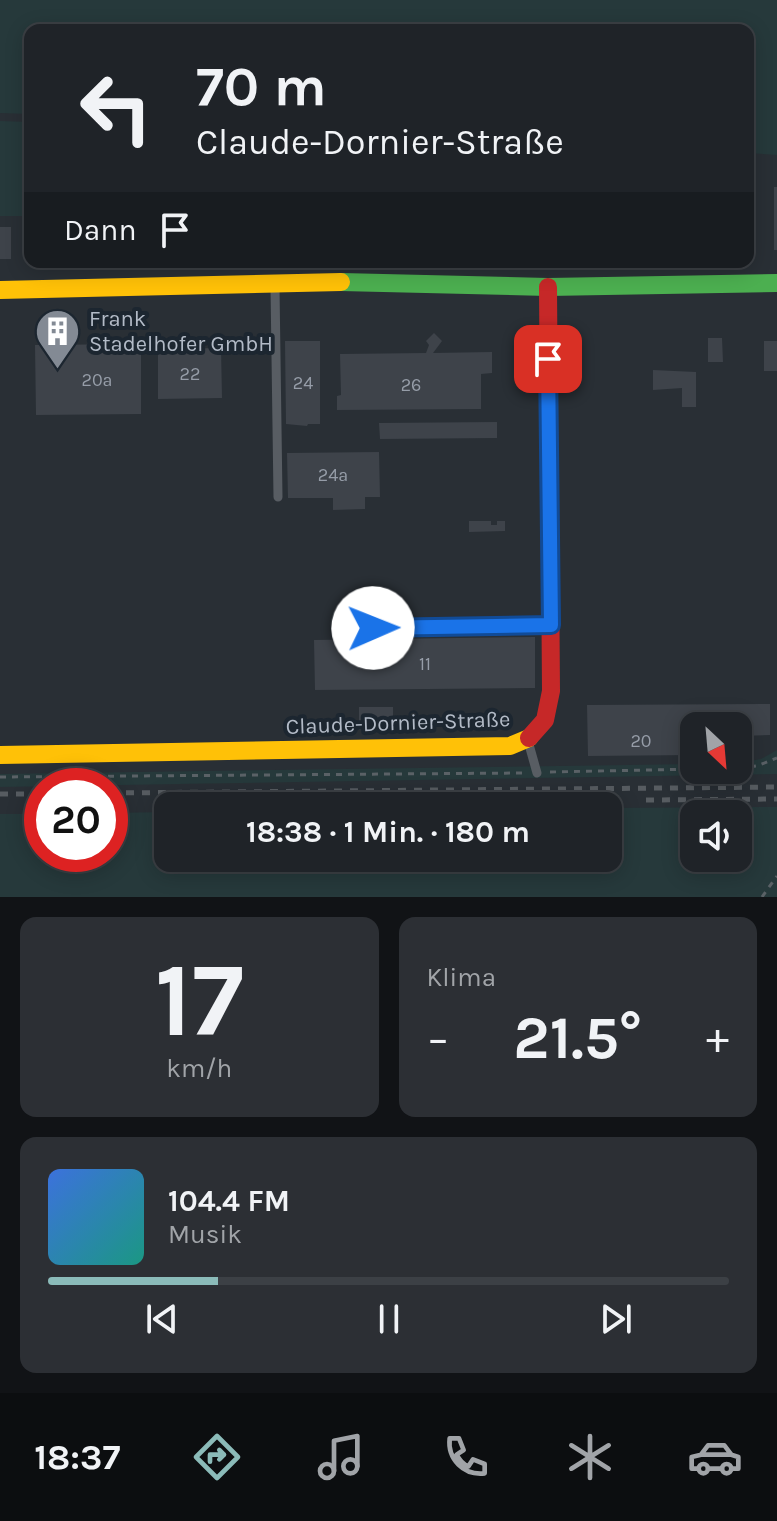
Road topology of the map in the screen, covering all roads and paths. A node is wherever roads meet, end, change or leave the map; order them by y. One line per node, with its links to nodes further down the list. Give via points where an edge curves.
1 (275, 283): 3 (street); 4 (street); 5 (lane)
2 (777, 283): 3 (street)
3 (548, 287): 6 (street, Claude-Dornier-Straße)
4 (0, 290)
5 (278, 497)
6 (551, 625): 7 (lane); 8 (street, Claude-Dornier-Straße, via 550,712)
7 (343, 628)
8 (528, 740): 9 (street, Claude-Dornier-Straße, via 510,746); 13 (lane)
9 (0, 755)
10 (777, 758): 11 (path)
11 (752, 767)
12 (680, 769): 13 (path)
13 (537, 773): 14 (path)
14 (0, 777)
15 (777, 876): 16 (path)
16 (762, 897)

